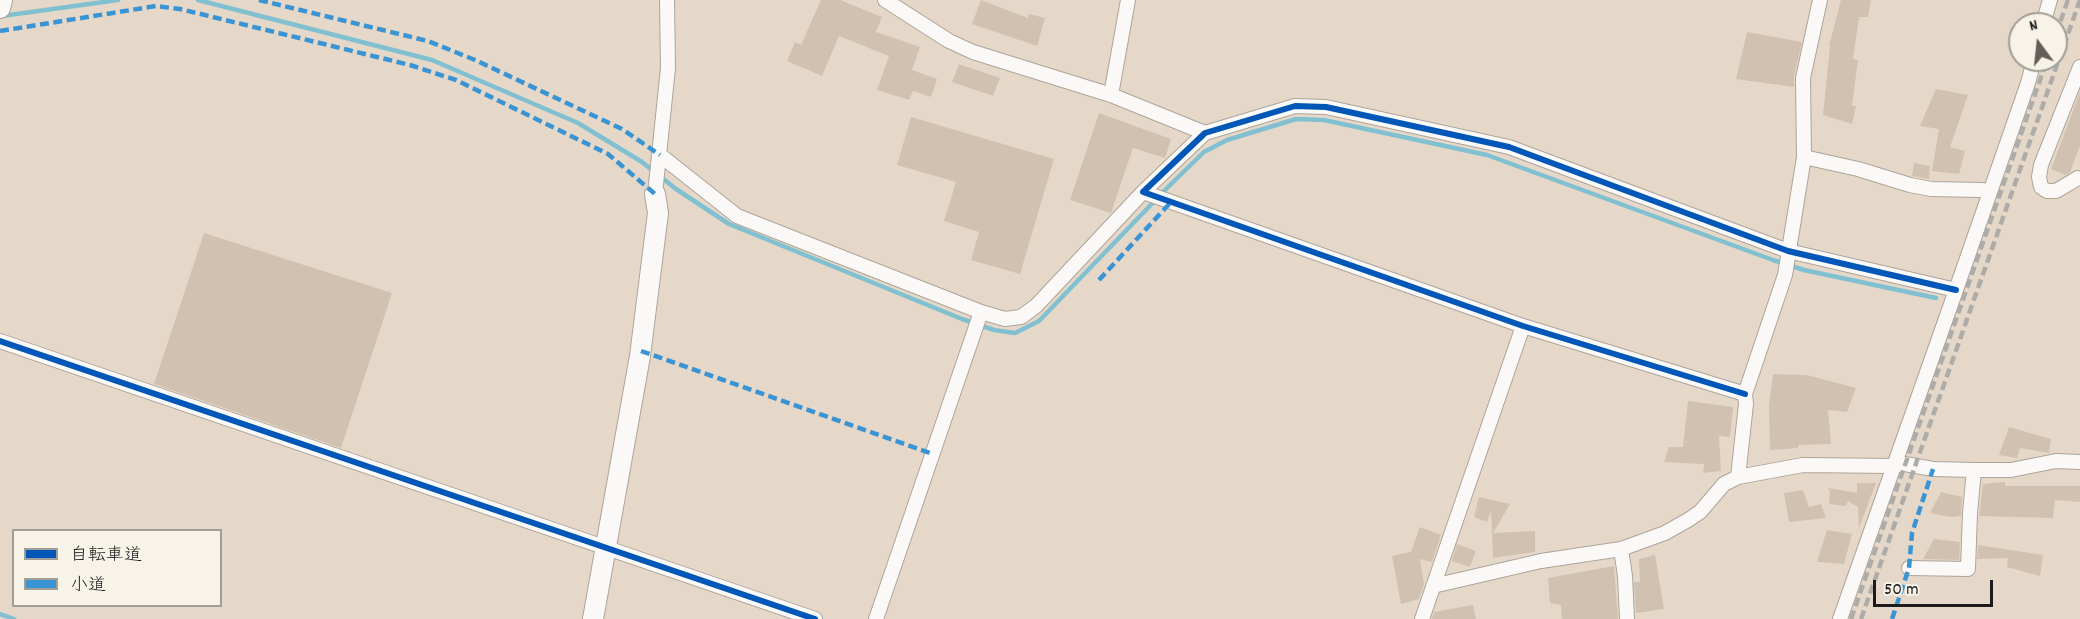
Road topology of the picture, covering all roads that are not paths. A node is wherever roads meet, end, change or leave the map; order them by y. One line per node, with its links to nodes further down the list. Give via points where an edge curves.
1 (667, 0): 9 (street, via 668,69)
2 (885, 0): 7 (street, via 973,52)
3 (1128, 0): 7 (street)
4 (1820, 0): 10 (street, via 1803,78)
5 (2080, 67): 11 (street, via 2039,177 2041,187 2047,191 2055,191)
6 (2031, 72): 13 (street)
7 (1111, 95): 8 (street)
8 (1205, 133): 14 (street); 15 (street, via 1295,106 1326,107 1509,147)
9 (660, 157): 12 (street); 17 (street, via 737,216)
10 (1804, 157): 13 (street, via 1931,189); 15 (street)
11 (2078, 178)
12 (656, 189): 25 (street, via 658,213 641,351)
13 (1989, 191): 16 (street)
14 (1147, 193): 17 (street, via 1021,317 1005,319); 18 (street)
15 (1788, 254): 16 (street); 20 (street, via 1785,275)
16 (1956, 290): 22 (street)
17 (980, 314): 31 (street)
18 (1523, 326): 20 (street); 28 (street)
19 (0, 341): 25 (street)
20 (1745, 394): 24 (street)
21 (2080, 462): 23 (street, via 2056,460 2011,470)
22 (1893, 466): 23 (street); 24 (street, via 1803,465); 34 (street)
23 (1974, 471): 27 (street, via 1968,569)
24 (1738, 477): 26 (street, via 1724,484 1688,520)
25 (606, 549): 29 (street); 30 (street)
26 (1621, 549): 28 (street, via 1541,561); 33 (street)
27 (1909, 568)
28 (1433, 586): 32 (street)
29 (593, 619)
30 (815, 619)
31 (876, 619)
32 (1422, 619)
33 (1627, 619)
34 (1840, 619)

